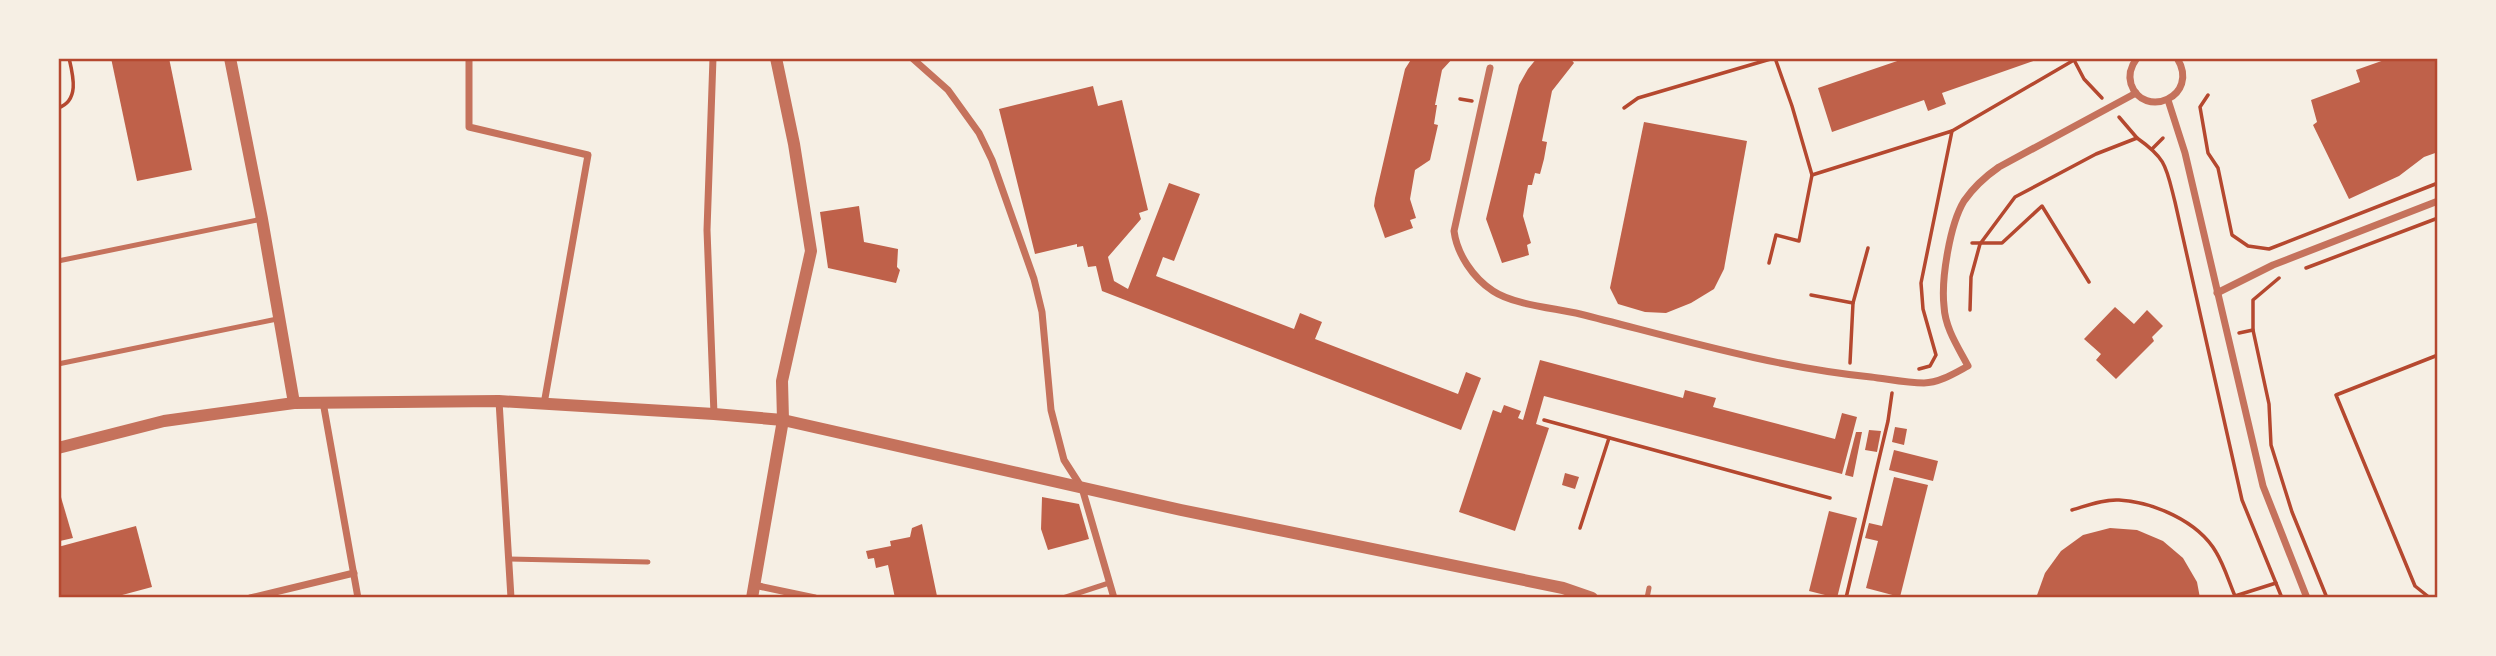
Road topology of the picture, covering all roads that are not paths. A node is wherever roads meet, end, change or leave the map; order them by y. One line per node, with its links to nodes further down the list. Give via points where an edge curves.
1 (230, 58): 12 (street)
2 (469, 58): 20 (street, via 469,127 588,155)
3 (713, 58): 21 (street, via 707,230)
4 (776, 58): 22 (street, via 811,251 782,381)
5 (912, 58): 24 (street, via 948,90 992,160 1042,312 1051,410 1064,460)
6 (2137, 58): 9 (street, via 2130,73)
7 (2177, 58): 10 (street, via 2182,83)
8 (1490, 68): 9 (street, via 1454,231 1465,260 1494,292 1779,362 1926,383 1968,366 1944,307 1949,255 1965,200 1999,167)
9 (2136, 93): 10 (street, via 2155,102)
10 (2168, 100): 14 (street)
11 (2438, 201): 14 (street, via 2273,265)
12 (262, 219): 13 (lane); 15 (street)
13 (58, 261)
14 (2217, 293): 40 (street, via 2263,486)
15 (281, 318): 16 (lane); 19 (street)
16 (58, 364)
17 (499, 401): 18 (street); 20 (street); 25 (street)
18 (323, 402): 19 (street); 27 (street)
19 (294, 403): 23 (street, via 164,421)
20 (544, 404): 21 (street)
21 (715, 414): 22 (street)
22 (783, 420): 24 (street); 29 (street)
23 (58, 448)
24 (1082, 488): 28 (street); 38 (street, via 1563,588)
25 (509, 559): 26 (lane); 33 (street)
26 (648, 562)
27 (354, 573): 31 (street); 32 (street)
28 (1109, 583): 36 (lane); 37 (street)
29 (754, 584): 34 (street); 35 (street)
30 (1649, 588): 39 (lane)
31 (250, 598)
32 (358, 598)
33 (511, 598)
34 (752, 598)
35 (815, 598)
36 (1063, 598)
37 (1114, 598)
38 (1592, 598)
39 (1647, 598)
40 (2307, 598)

